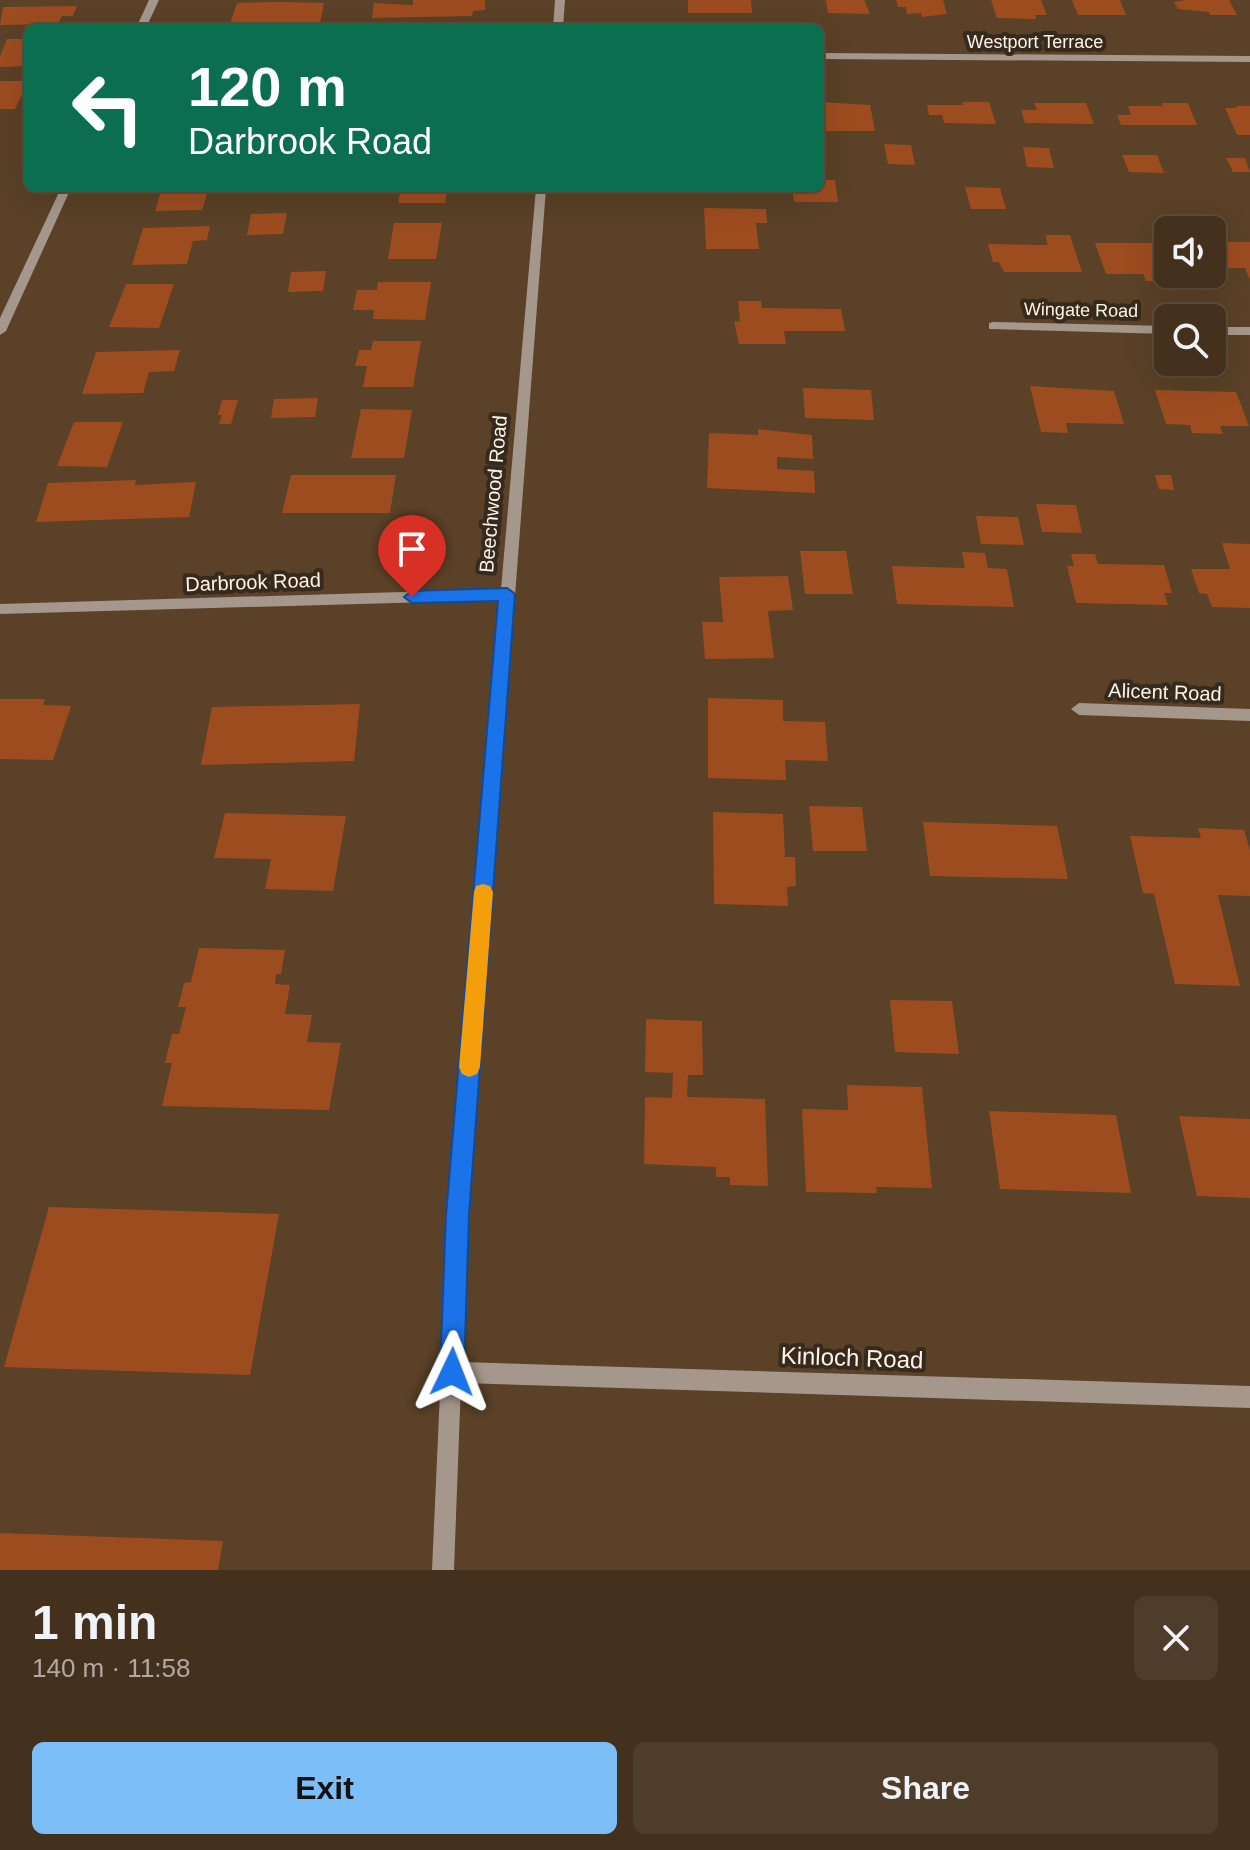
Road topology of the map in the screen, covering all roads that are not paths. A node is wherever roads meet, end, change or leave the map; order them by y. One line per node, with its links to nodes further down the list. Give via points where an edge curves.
1 (154, 0): 3 (street)
2 (560, 0): 4 (street)
3 (143, 24)
4 (558, 24)
5 (824, 56): 6 (street, Westport Terrace)
6 (1250, 59)
7 (64, 192): 11 (street)
8 (541, 192): 14 (street, Beechwood Road)
9 (993, 326): 10 (street, Wingate Road)
10 (1154, 330)
11 (0, 331)
12 (1226, 331): 13 (street)
13 (1250, 331)
14 (507, 594): 15 (street, Darbrook Road); 18 (street, Beechwood Road, via 458,1215)
15 (0, 609)
16 (1079, 709): 17 (street, Alicent Road)
17 (1250, 715)
18 (452, 1372): 19 (street, Kinloch Road); 20 (street, Beechwood Road)
19 (1250, 1397)
20 (443, 1570)

